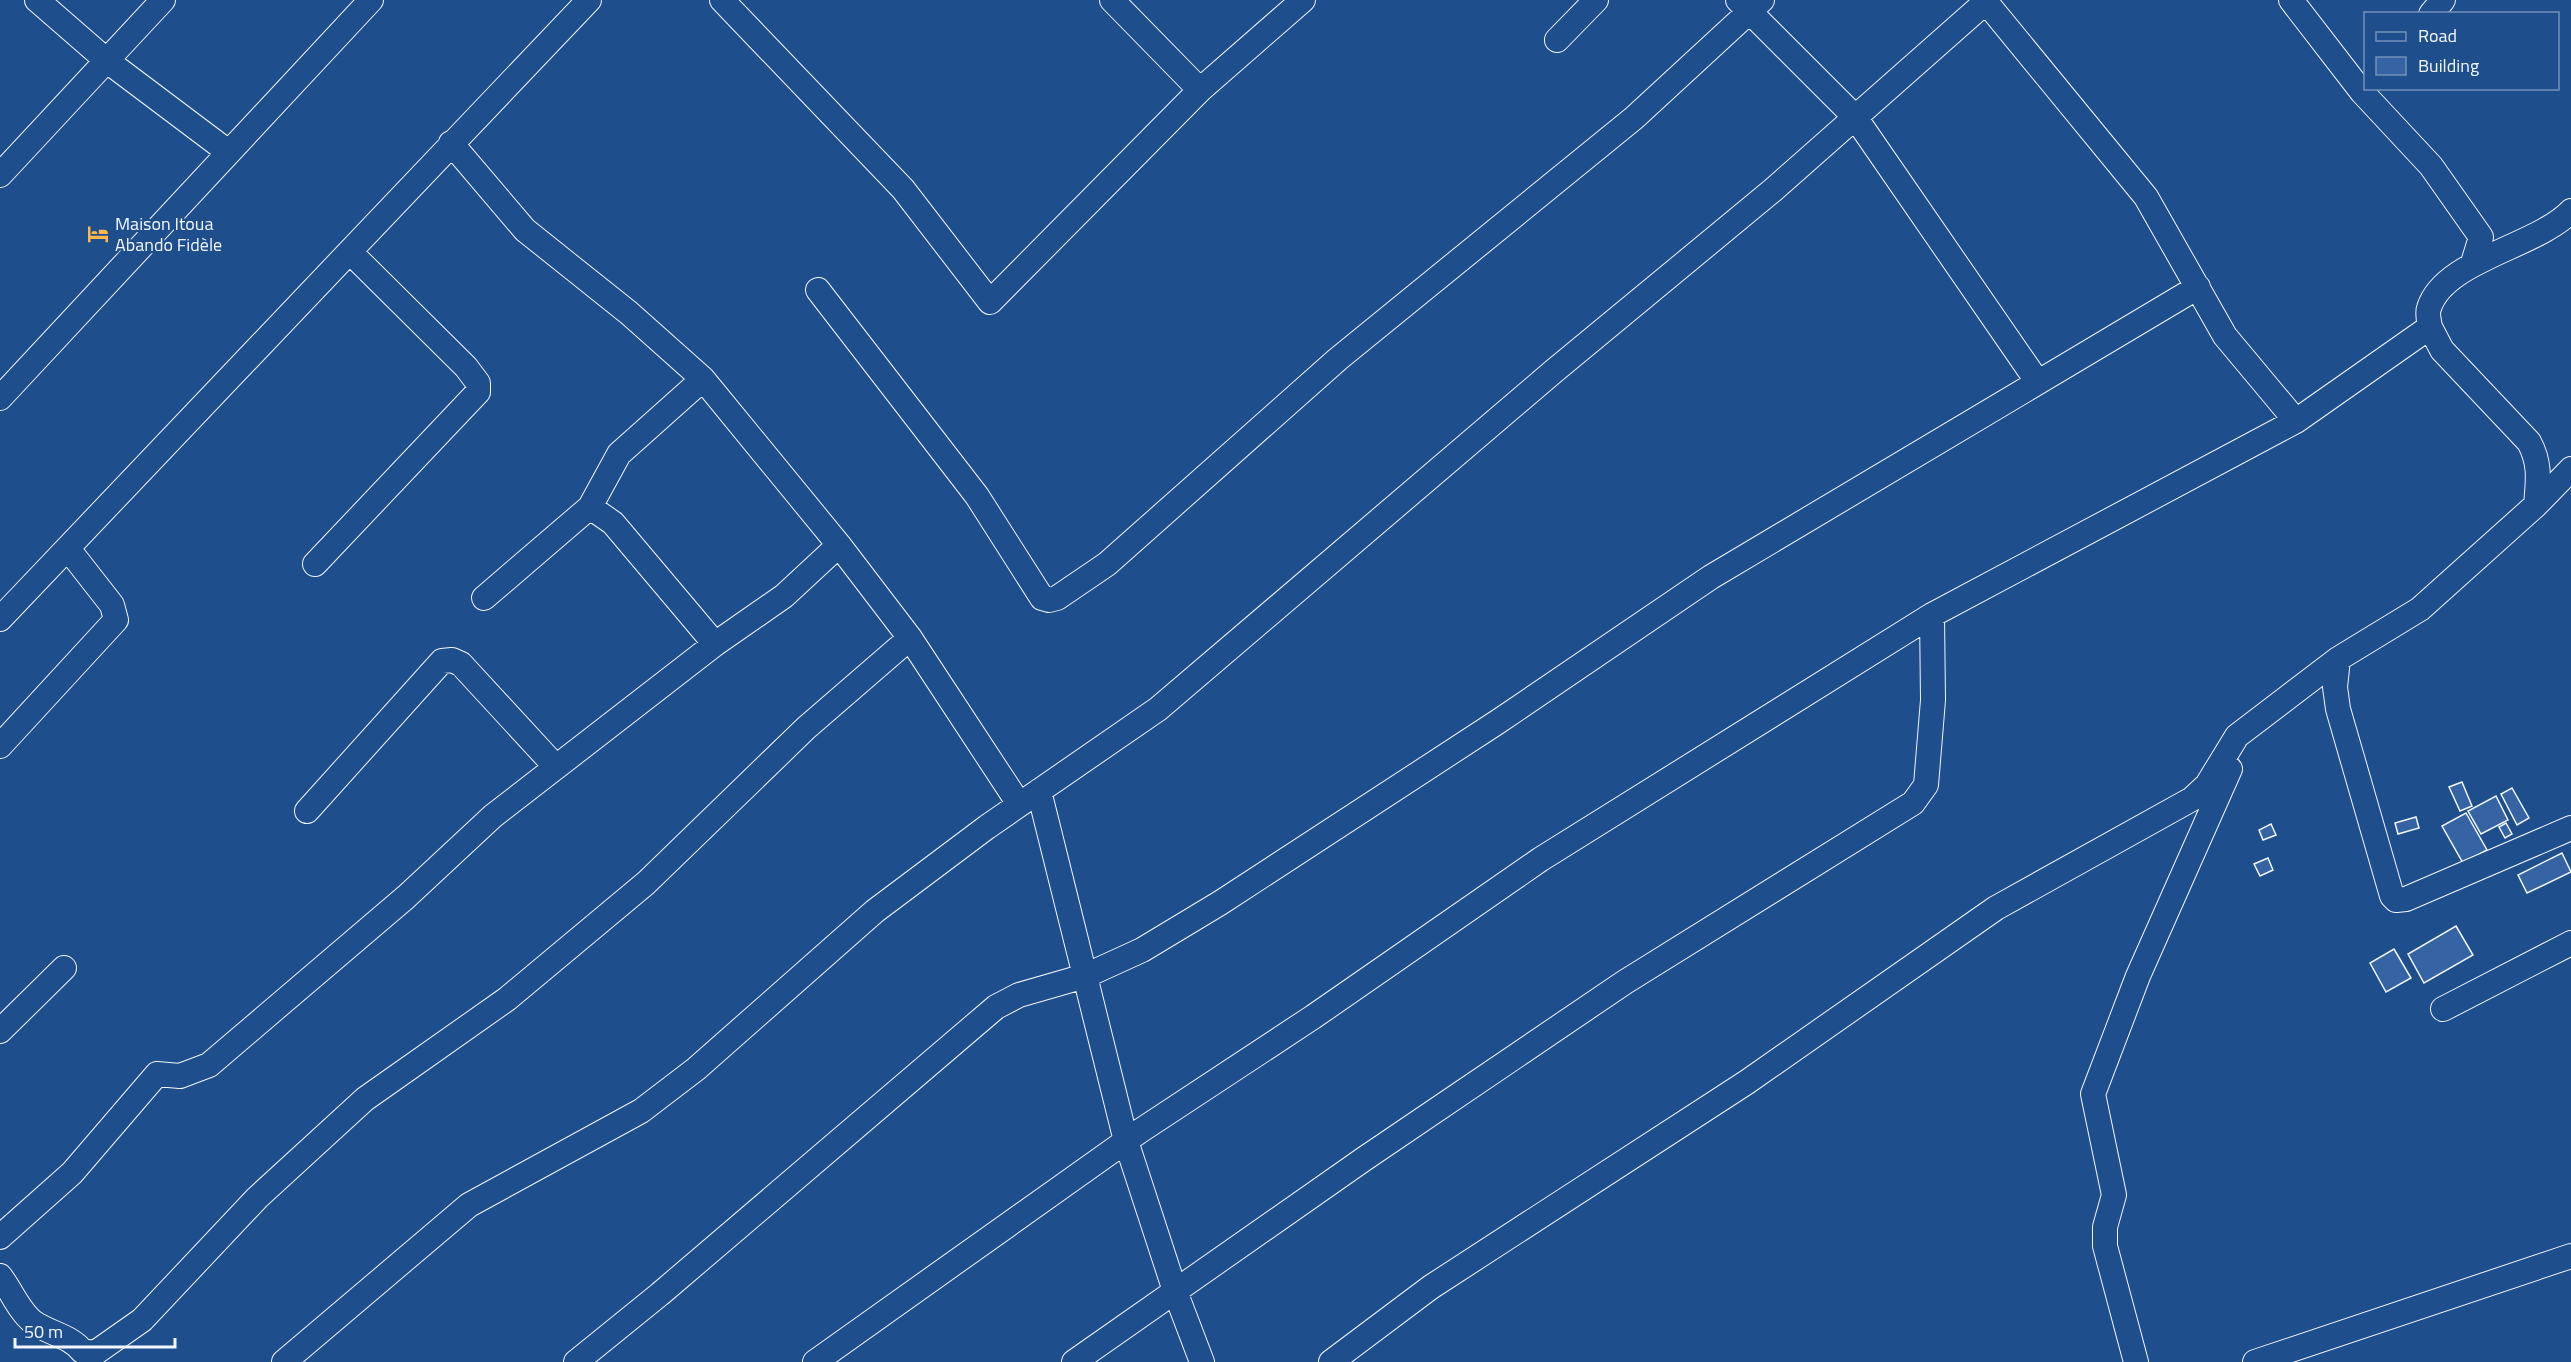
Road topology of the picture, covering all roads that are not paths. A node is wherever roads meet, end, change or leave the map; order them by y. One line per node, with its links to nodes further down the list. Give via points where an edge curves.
1 (37, 0): 15 (street)
2 (163, 0): 15 (street)
3 (371, 0): 20 (street)
4 (589, 0): 19 (street)
5 (722, 0): 16 (street, via 903,189 990,302)
6 (1112, 0): 16 (street)
7 (1304, 0): 16 (street)
8 (1596, 0): 14 (street)
9 (2291, 0): 17 (street)
10 (2443, 0): 13 (street)
11 (1987, 1): 18 (street); 25 (street, via 2146,197)
12 (1749, 4): 18 (street); 26 (street, via 1634,118 1338,359 1107,564 1057,598 1042,598 977,496)
13 (2433, 12)
14 (1557, 40)
15 (106, 60): 20 (street); 21 (street)
16 (1200, 90)
17 (2364, 90): 24 (street, via 2431,165 2481,237)
18 (1855, 117): 29 (street); 47 (street, via 1158,709)
19 (451, 143): 23 (street); 28 (street, via 525,230 629,313)
20 (227, 151): 30 (street)
21 (0, 175)
22 (2571, 211): 24 (street, via 2561,222 2531,239)
23 (350, 252): 36 (street); 37 (street, via 466,367 478,383 478,392)
24 (2473, 263): 27 (street, via 2440,289 2428,309)
25 (2198, 287): 29 (street); 31 (street, via 2225,336)
26 (818, 290)
27 (2430, 327): 31 (street); 33 (street, via 2442,351 2529,442 2539,471)
28 (703, 379): 34 (street, via 619,454); 35 (street)
29 (2037, 381): 52 (street, via 1711,577 1220,903 1142,950)
30 (0, 398)
31 (2296, 421): 39 (street)
32 (2571, 469): 33 (street)
33 (2536, 505): 43 (street, via 2420,609)
34 (590, 507): 38 (street); 42 (street, via 613,523)
35 (839, 544): 41 (street); 42 (street, via 784,596)
36 (69, 550): 40 (street); 45 (street, via 112,605 116,620)
37 (315, 564)
38 (484, 598)
39 (1932, 615): 55 (street, via 1541,859); 59 (street, via 1933,700 1926,785 1913,803 1625,982)
40 (0, 619)
41 (910, 638): 47 (street); 58 (street, via 806,728 646,883 507,999 365,1099 257,1198 142,1320 95,1353 82,1351 29,1318)
42 (715, 644): 46 (street)
43 (2338, 660): 44 (street); 49 (street, via 2338,709 2396,900)
44 (2249, 725): 65 (street, via 2229,746 2207,785 2192,799 1996,908 1747,1083 1431,1287); 66 (street, via 2138,976 2093,1094 2114,1195 2104,1245)
45 (0, 746)
46 (555, 766): 48 (street, via 461,664 442,661); 56 (street, via 492,816 406,897 209,1065 180,1076 157,1074 72,1173)
47 (1029, 798): 52 (street); 60 (street, via 874,911 696,1069 641,1111 469,1206)
48 (307, 811)
49 (2571, 828)
50 (2571, 943): 53 (street)
51 (64, 968): 54 (street)
52 (1086, 976): 55 (street); 61 (street, via 1019,995 996,1007)
53 (2443, 1009)
54 (0, 1031)
55 (1126, 1141): 59 (street); 62 (street)
56 (0, 1237)
57 (2571, 1256): 67 (street)
58 (0, 1276)
59 (1175, 1291): 63 (street); 64 (street)
60 (284, 1362)
61 (576, 1362)
62 (815, 1362)
63 (1074, 1362)
64 (1202, 1362)
65 (1331, 1362)
66 (2136, 1362)
67 (2255, 1362)

